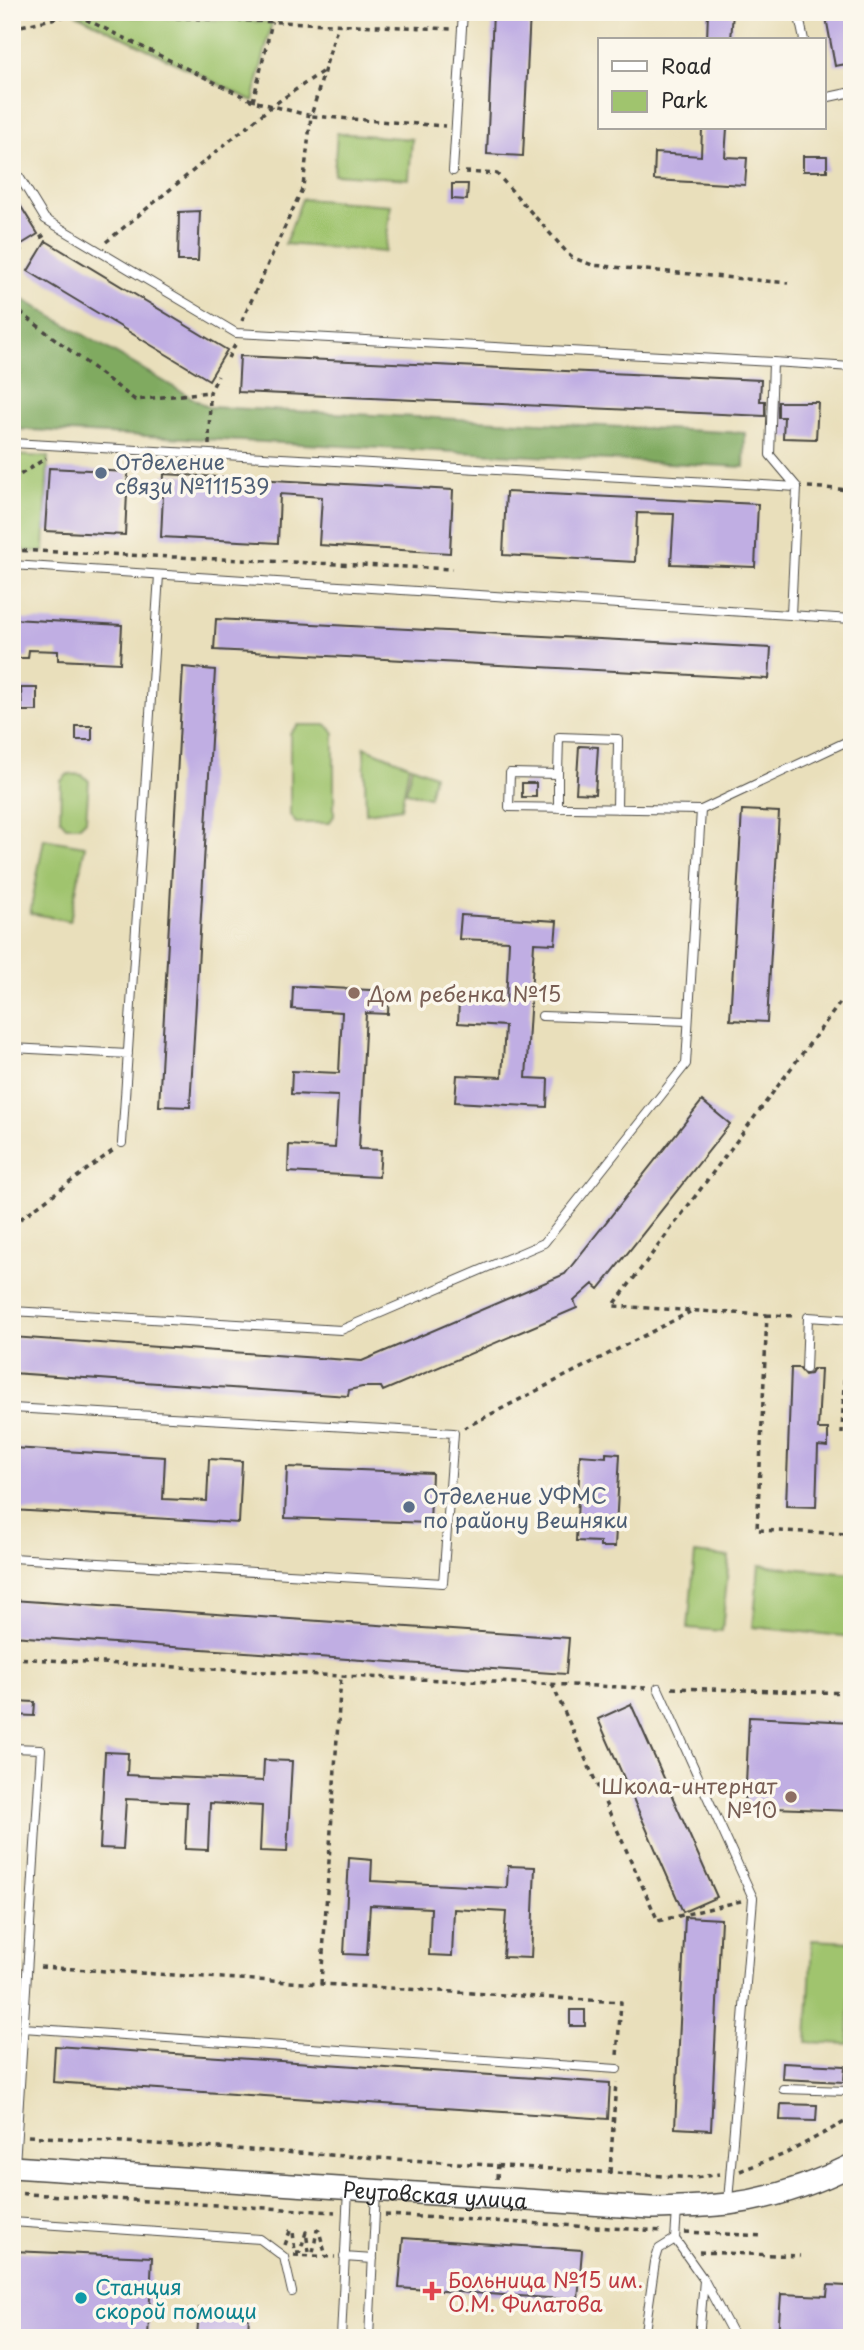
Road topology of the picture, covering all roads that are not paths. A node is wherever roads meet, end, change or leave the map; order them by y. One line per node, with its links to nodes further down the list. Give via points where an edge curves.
1 (463, 12): 7 (lane)
2 (798, 12): 3 (lane)
3 (804, 38)
4 (852, 92): 5 (lane)
5 (826, 98)
6 (12, 165): 8 (lane, via 46,219 236,333)
7 (453, 171)
8 (773, 362): 9 (lane); 11 (lane, via 770,454)
9 (852, 367)
10 (12, 443): 11 (lane)
11 (797, 487): 14 (lane)
12 (12, 565): 13 (lane)
13 (159, 575): 14 (lane); 24 (lane)
14 (792, 615): 15 (lane)
15 (852, 619)
16 (852, 739): 20 (lane)
17 (558, 774): 18 (lane); 18 (lane, via 510,773 509,807); 19 (lane, via 559,737 618,739)
18 (558, 808): 19 (lane)
19 (617, 809): 20 (lane)
20 (701, 810): 22 (lane)
21 (542, 1016): 22 (lane)
22 (688, 1021): 26 (lane, via 686,1064 544,1243 341,1330)
23 (12, 1048): 24 (lane)
24 (128, 1054): 25 (lane)
25 (122, 1143)
26 (12, 1311)
27 (849, 1320): 28 (lane, via 808,1317)
28 (806, 1369)
29 (12, 1408): 30 (lane, via 454,1433 443,1583)
30 (12, 1558)
31 (658, 1688): 41 (lane, via 753,1898)
32 (12, 1748): 33 (lane, via 41,1749)
33 (23, 2028): 34 (lane); 38 (lane)
34 (617, 2069)
35 (783, 2089): 36 (lane, via 848,2091)
36 (852, 2096)
37 (852, 2165): 41 (street, Реутовская улица, via 803,2185)
38 (14, 2167): 39 (street, Реутовская улица)
39 (348, 2189): 40 (street, Реутовская улица); 45 (lane)
40 (376, 2191): 42 (street, Реутовская улица); 46 (lane)
41 (728, 2204): 42 (street, Реутовская улица)
42 (677, 2207): 44 (lane)
43 (12, 2222): 48 (lane, via 260,2239 282,2254)
44 (675, 2239): 47 (lane); 51 (lane, via 659,2249)
45 (344, 2257): 46 (lane); 49 (lane)
46 (373, 2259): 50 (lane)
47 (704, 2280): 52 (lane); 53 (lane)
48 (292, 2292)
49 (341, 2338)
50 (369, 2338)
51 (644, 2338)
52 (699, 2338)
53 (735, 2338)

